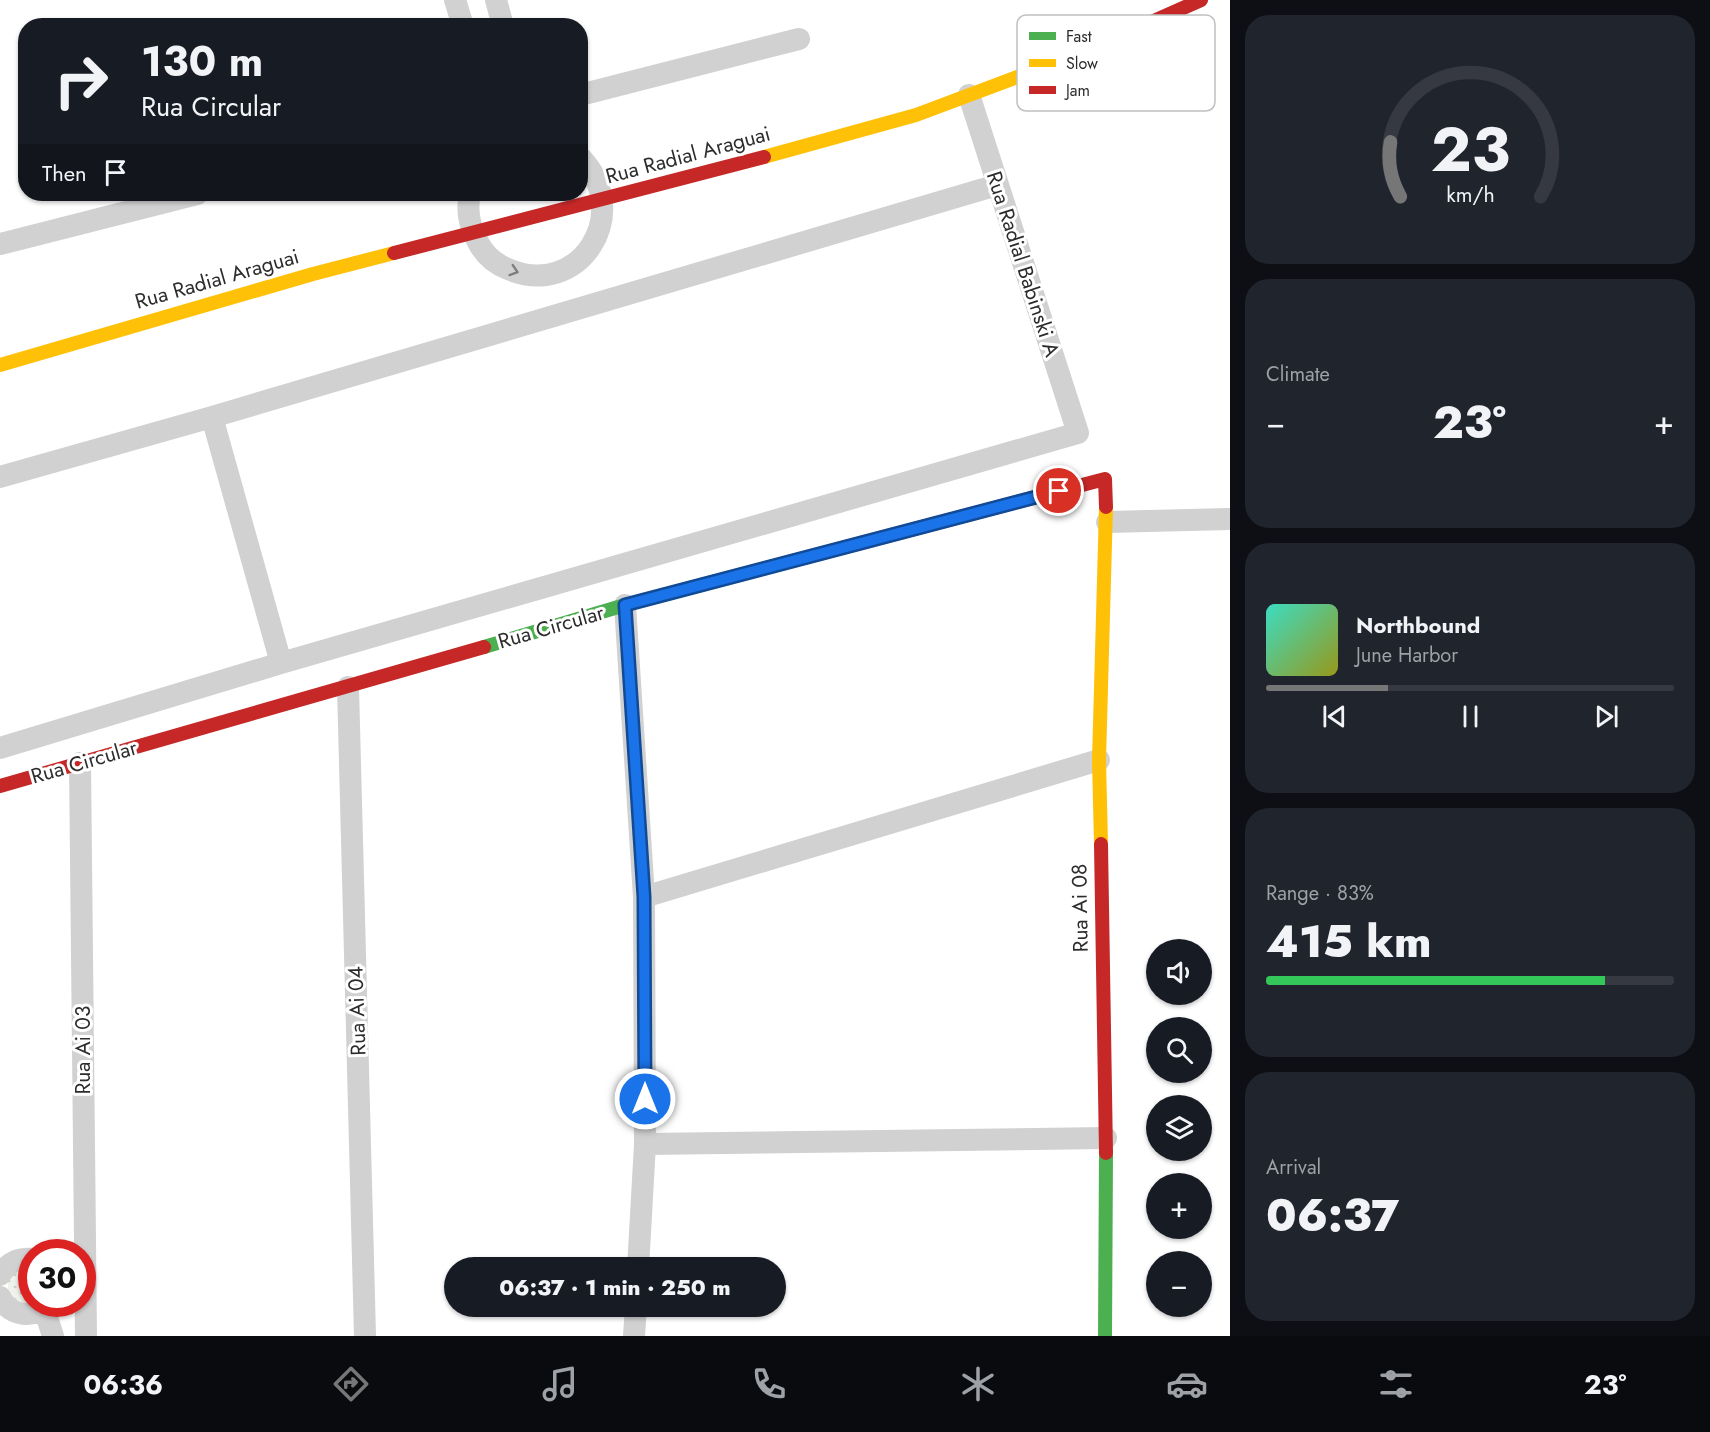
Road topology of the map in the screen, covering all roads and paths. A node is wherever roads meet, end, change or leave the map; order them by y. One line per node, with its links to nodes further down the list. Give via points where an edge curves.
1 (455, 0): 5 (street)
2 (496, 0): 6 (street)
3 (1201, 0): 4 (street, Rua Radial Araguai)
4 (1168, 15)
5 (461, 18)
6 (501, 18)
7 (799, 39): 9 (street)
8 (1017, 76): 10 (street, Rua Radial Araguai)
9 (588, 93)
10 (969, 94): 12 (street, Rua Radial Babinski A); 13 (street, Rua Radial Araguai, via 916,115)
11 (588, 165): 13 (street, via 599,182)
12 (997, 185): 19 (street); 25 (street, Rua Radial Babinski A, via 1078,433)
13 (603, 199): 16 (street, Rua Radial Araguai); 16 (street, one-way to 13, via 480,246 502,267 530,275 552,273 573,265 594,243 603,214)
14 (169, 201): 17 (street)
15 (470, 201): 16 (street)
16 (473, 232): 18 (street, Rua Radial Araguai)
17 (0, 244)
18 (0, 365)
19 (212, 417): 20 (street); 25 (street)
20 (0, 477)
21 (1105, 479): 23 (street, Rua Ai 08); 24 (street, Rua Circular)
22 (1230, 519): 23 (street)
23 (1107, 522): 28 (street, Rua Ai 08)
24 (625, 605): 26 (street, Rua Circular); 31 (street)
25 (281, 663): 27 (street)
26 (348, 687): 29 (street, Rua Circular); 45 (street, Rua Ai 04)
27 (0, 748)
28 (1099, 760): 31 (street); 32 (street, Rua Ai 08)
29 (81, 764): 30 (street, Rua Circular); 34 (street, Rua Ai 03)
30 (0, 786)
31 (644, 897): 33 (street)
32 (1106, 1138): 33 (street); 47 (street, Rua Ai 08)
33 (645, 1144): 35 (street)
34 (84, 1239)
35 (639, 1257)
36 (18, 1259): 37 (street)
37 (0, 1275)
38 (1, 1303): 39 (street)
39 (18, 1312)
40 (49, 1317): 43 (street)
41 (85, 1317): 44 (street, Rua Ai 03)
42 (635, 1317): 46 (street)
43 (53, 1336)
44 (86, 1336)
45 (365, 1336)
46 (634, 1336)
47 (1105, 1336)

